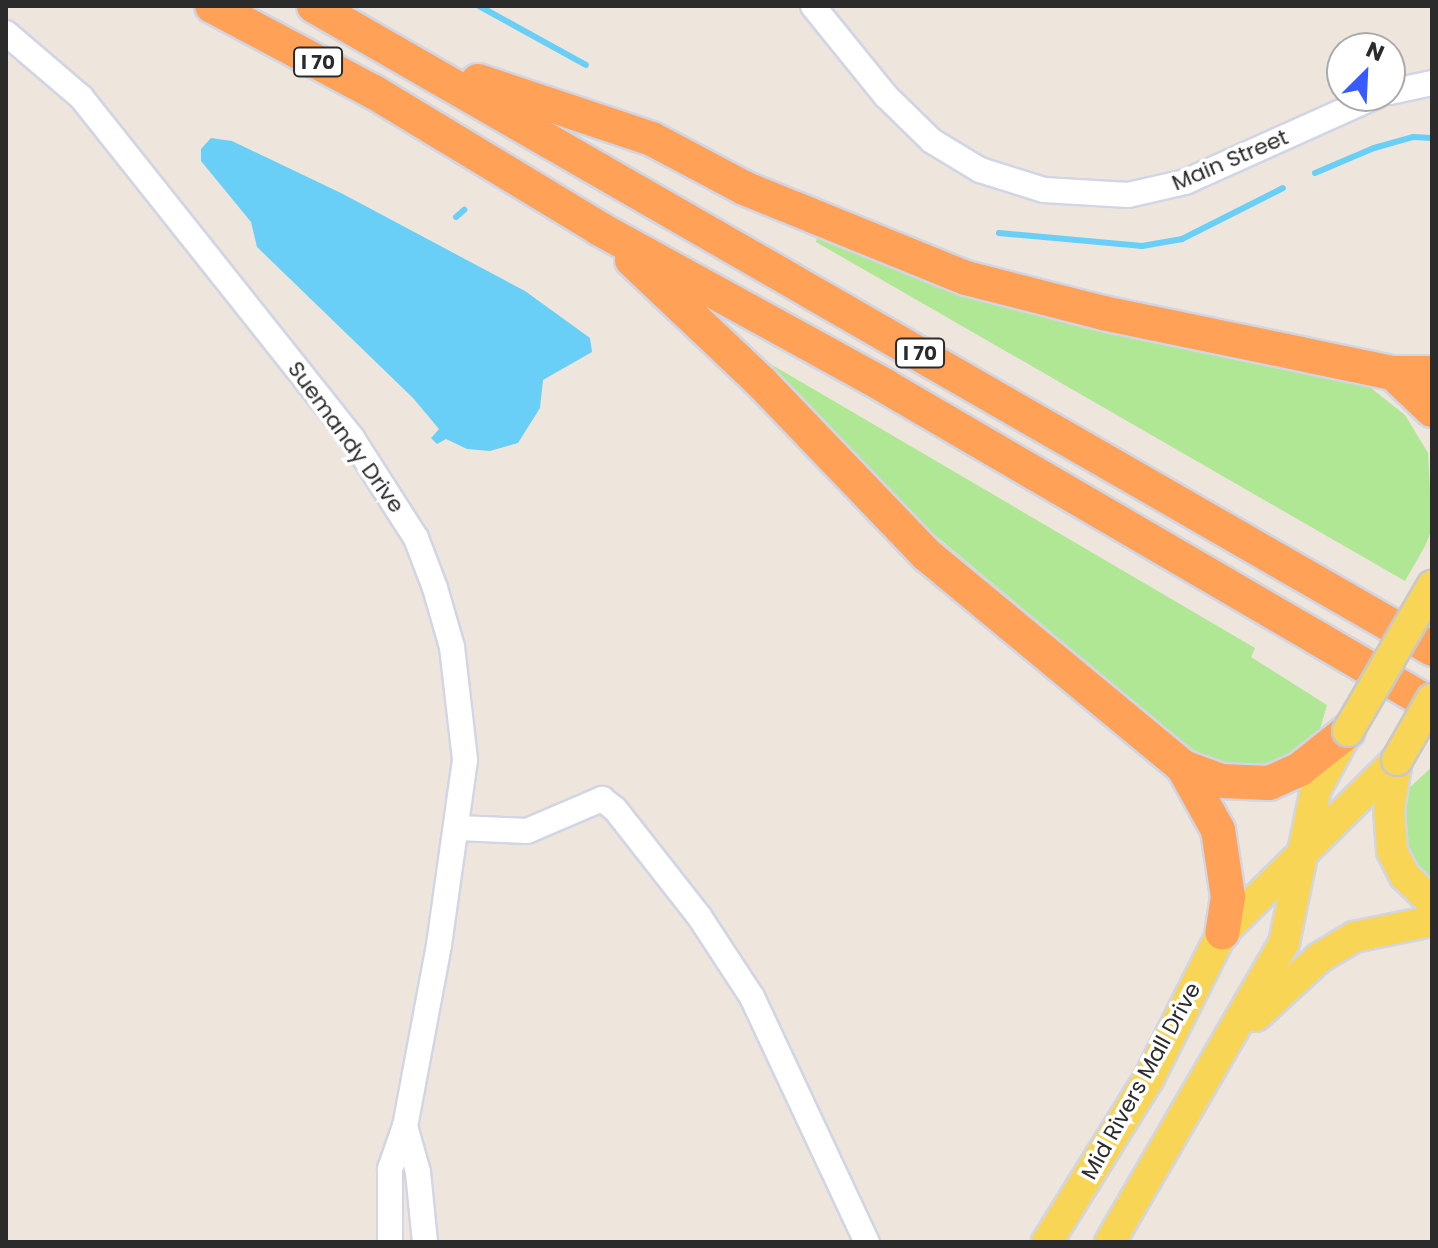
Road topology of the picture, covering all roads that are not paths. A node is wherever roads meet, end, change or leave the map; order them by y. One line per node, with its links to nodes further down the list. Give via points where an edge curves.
1 (212, 6): 9 (highway, I 70, via 374,92)
2 (314, 6): 5 (highway, I 70)
3 (813, 6): 8 (street, Main Street, via 886,96 932,141 980,170 1044,190 1128,195 1185,182)
4 (6, 33): 21 (street, Suemandy Drive, via 81,97 135,162 352,438 416,538 452,647 462,710 465,760)
5 (409, 57): 10 (highway, via 652,139 758,194 966,278 1103,313); 14 (highway, I 70)
6 (1432, 83): 7 (street)
7 (1406, 89)
8 (1340, 112)
9 (600, 229): 15 (highway, I 70, via 885,386); 20 (highway, via 761,382 927,555)
10 (1393, 373): 11 (highway); 12 (highway)
11 (1432, 373)
12 (1432, 410)
13 (1432, 586): 18 (main road, bridge)
14 (1432, 649)
15 (1391, 681): 16 (highway, I 70); 17 (highway)
16 (1432, 702): 19 (main road, Mid Rivers Mall Drive, bridge)
17 (1432, 721)
18 (1348, 731): 20 (highway, via 1300,769 1269,783 1221,781); 22 (main road, via 1316,789)
19 (1397, 760): 22 (main road, Mid Rivers Mall Drive); 23 (main road, via 1389,810 1392,851 1405,876)
20 (1183, 767): 25 (highway, via 1218,830 1228,897)
21 (458, 828): 27 (street, Suemandy Drive); 30 (street, via 527,831 602,799 615,809 699,916 752,997)
22 (1303, 854): 25 (main road, Mid Rivers Mall Drive); 26 (main road, via 1284,943)
23 (1432, 902)
24 (1432, 921): 26 (main road, via 1408,922 1342,944 1319,958)
25 (1222, 933): 31 (main road, Mid Rivers Mall Drive, via 1149,1078)
26 (1229, 1043): 32 (main road)
27 (405, 1126): 28 (street, Suemandy Drive, via 390,1169); 29 (street, Suemandy Drive, via 418,1172)
28 (390, 1242)
29 (425, 1242)
30 (867, 1242)
31 (1047, 1242)
32 (1110, 1242)

